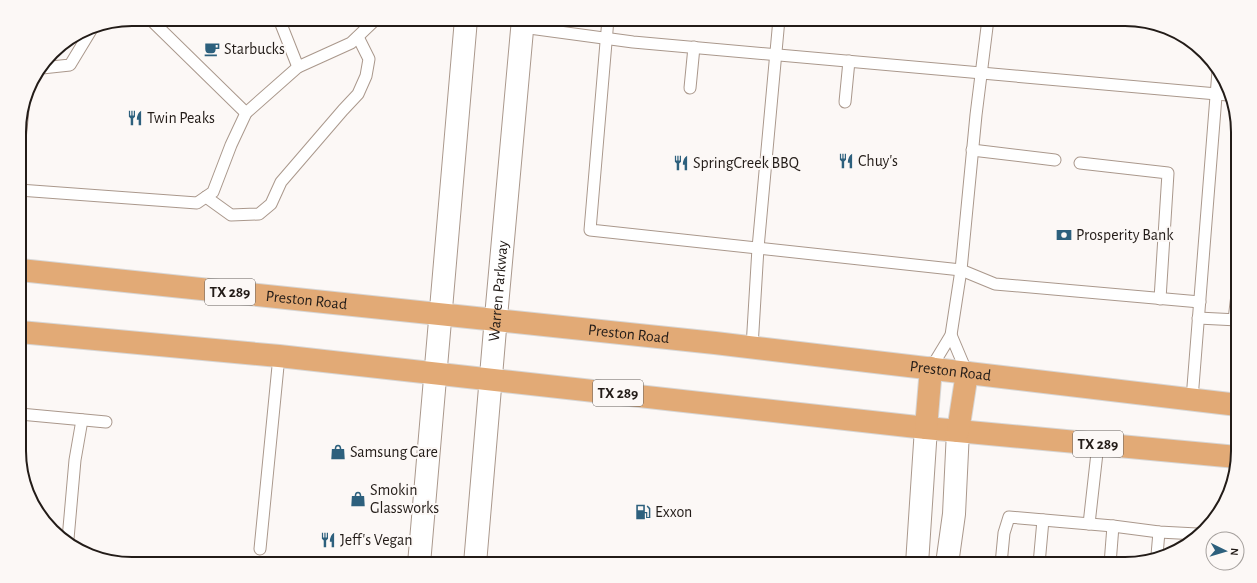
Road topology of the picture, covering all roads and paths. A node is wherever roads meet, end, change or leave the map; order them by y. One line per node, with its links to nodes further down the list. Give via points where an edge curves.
1 (157, 26): 24 (lane)
2 (282, 26): 17 (lane)
3 (369, 26): 11 (lane)
4 (465, 26): 35 (main road)
5 (523, 26): 37 (main road, Warren Parkway)
6 (539, 26): 12 (lane)
7 (608, 26): 12 (lane)
8 (778, 26): 14 (lane)
9 (987, 26): 18 (lane)
10 (88, 36): 16 (lane, via 70,65)
11 (358, 37): 17 (lane, via 351,44); 29 (lane, via 369,59 366,76 358,94 280,182 271,204 259,214 231,215)
12 (607, 39): 13 (lane); 30 (lane, via 590,230)
13 (694, 47): 14 (lane); 20 (lane)
14 (775, 55): 15 (lane); 30 (lane)
15 (850, 61): 18 (lane); 23 (lane)
16 (48, 67)
17 (298, 67): 24 (lane)
18 (981, 73): 21 (lane); 25 (lane)
19 (1217, 80): 21 (lane)
20 (690, 88)
21 (1216, 94): 22 (lane); 34 (lane)
22 (1224, 95)
23 (845, 102)
24 (246, 113): 29 (lane, via 230,145 213,192)
25 (972, 150): 26 (lane); 31 (lane)
26 (1055, 160)
27 (1080, 162): 33 (lane, via 1168,173)
28 (26, 191): 29 (lane, via 197,203)
29 (206, 197)
30 (758, 248): 31 (lane); 41 (lane)
31 (961, 270): 33 (lane, via 995,284); 40 (lane)
32 (26, 271): 35 (main road, Preston Road / TX 289)
33 (1160, 299): 34 (lane)
34 (1200, 302): 36 (lane)
35 (441, 315): 37 (main road, Preston Road / TX 289); 45 (main road)
36 (1198, 318): 38 (lane); 47 (lane)
37 (495, 320): 41 (main road, Preston Road / TX 289); 46 (main road, Warren Parkway)
38 (1231, 320)
39 (26, 333): 42 (main road, TX 289)
40 (951, 335): 43 (lane); 44 (lane)
41 (752, 347): 43 (main road, Preston Road / TX 289)
42 (279, 356): 45 (main road, TX 289); 62 (lane)
43 (931, 368): 44 (main road, Preston Road / TX 289); 52 (main road)
44 (967, 372): 47 (main road, Preston Road / TX 289); 53 (main road)
45 (436, 374): 46 (main road, TX 289); 64 (main road)
46 (490, 379): 52 (main road, TX 289); 65 (main road, Warren Parkway)
47 (1192, 400): 48 (main road, Preston Road / TX 289)
48 (1231, 404)
49 (26, 415): 50 (lane)
50 (82, 420): 51 (lane); 61 (lane, via 75,460)
51 (106, 422)
52 (926, 428): 53 (main road, TX 289); 66 (main road)
53 (958, 431): 54 (main road, TX 289); 67 (main road, via 954,514)
54 (1098, 444): 55 (main road, TX 289); 57 (lane)
55 (1231, 456)
56 (1043, 520): 57 (lane); 68 (lane, via 1009,517 1004,533); 69 (lane)
57 (1089, 524): 58 (lane)
58 (1113, 526): 59 (lane); 70 (lane)
59 (1159, 532): 60 (lane); 63 (lane)
60 (1191, 534)
61 (68, 535)
62 (260, 549)
63 (1157, 552)
64 (420, 557)
65 (476, 557)
66 (917, 557)
67 (948, 557)
68 (1002, 557)
69 (1040, 557)
70 (1111, 557)

